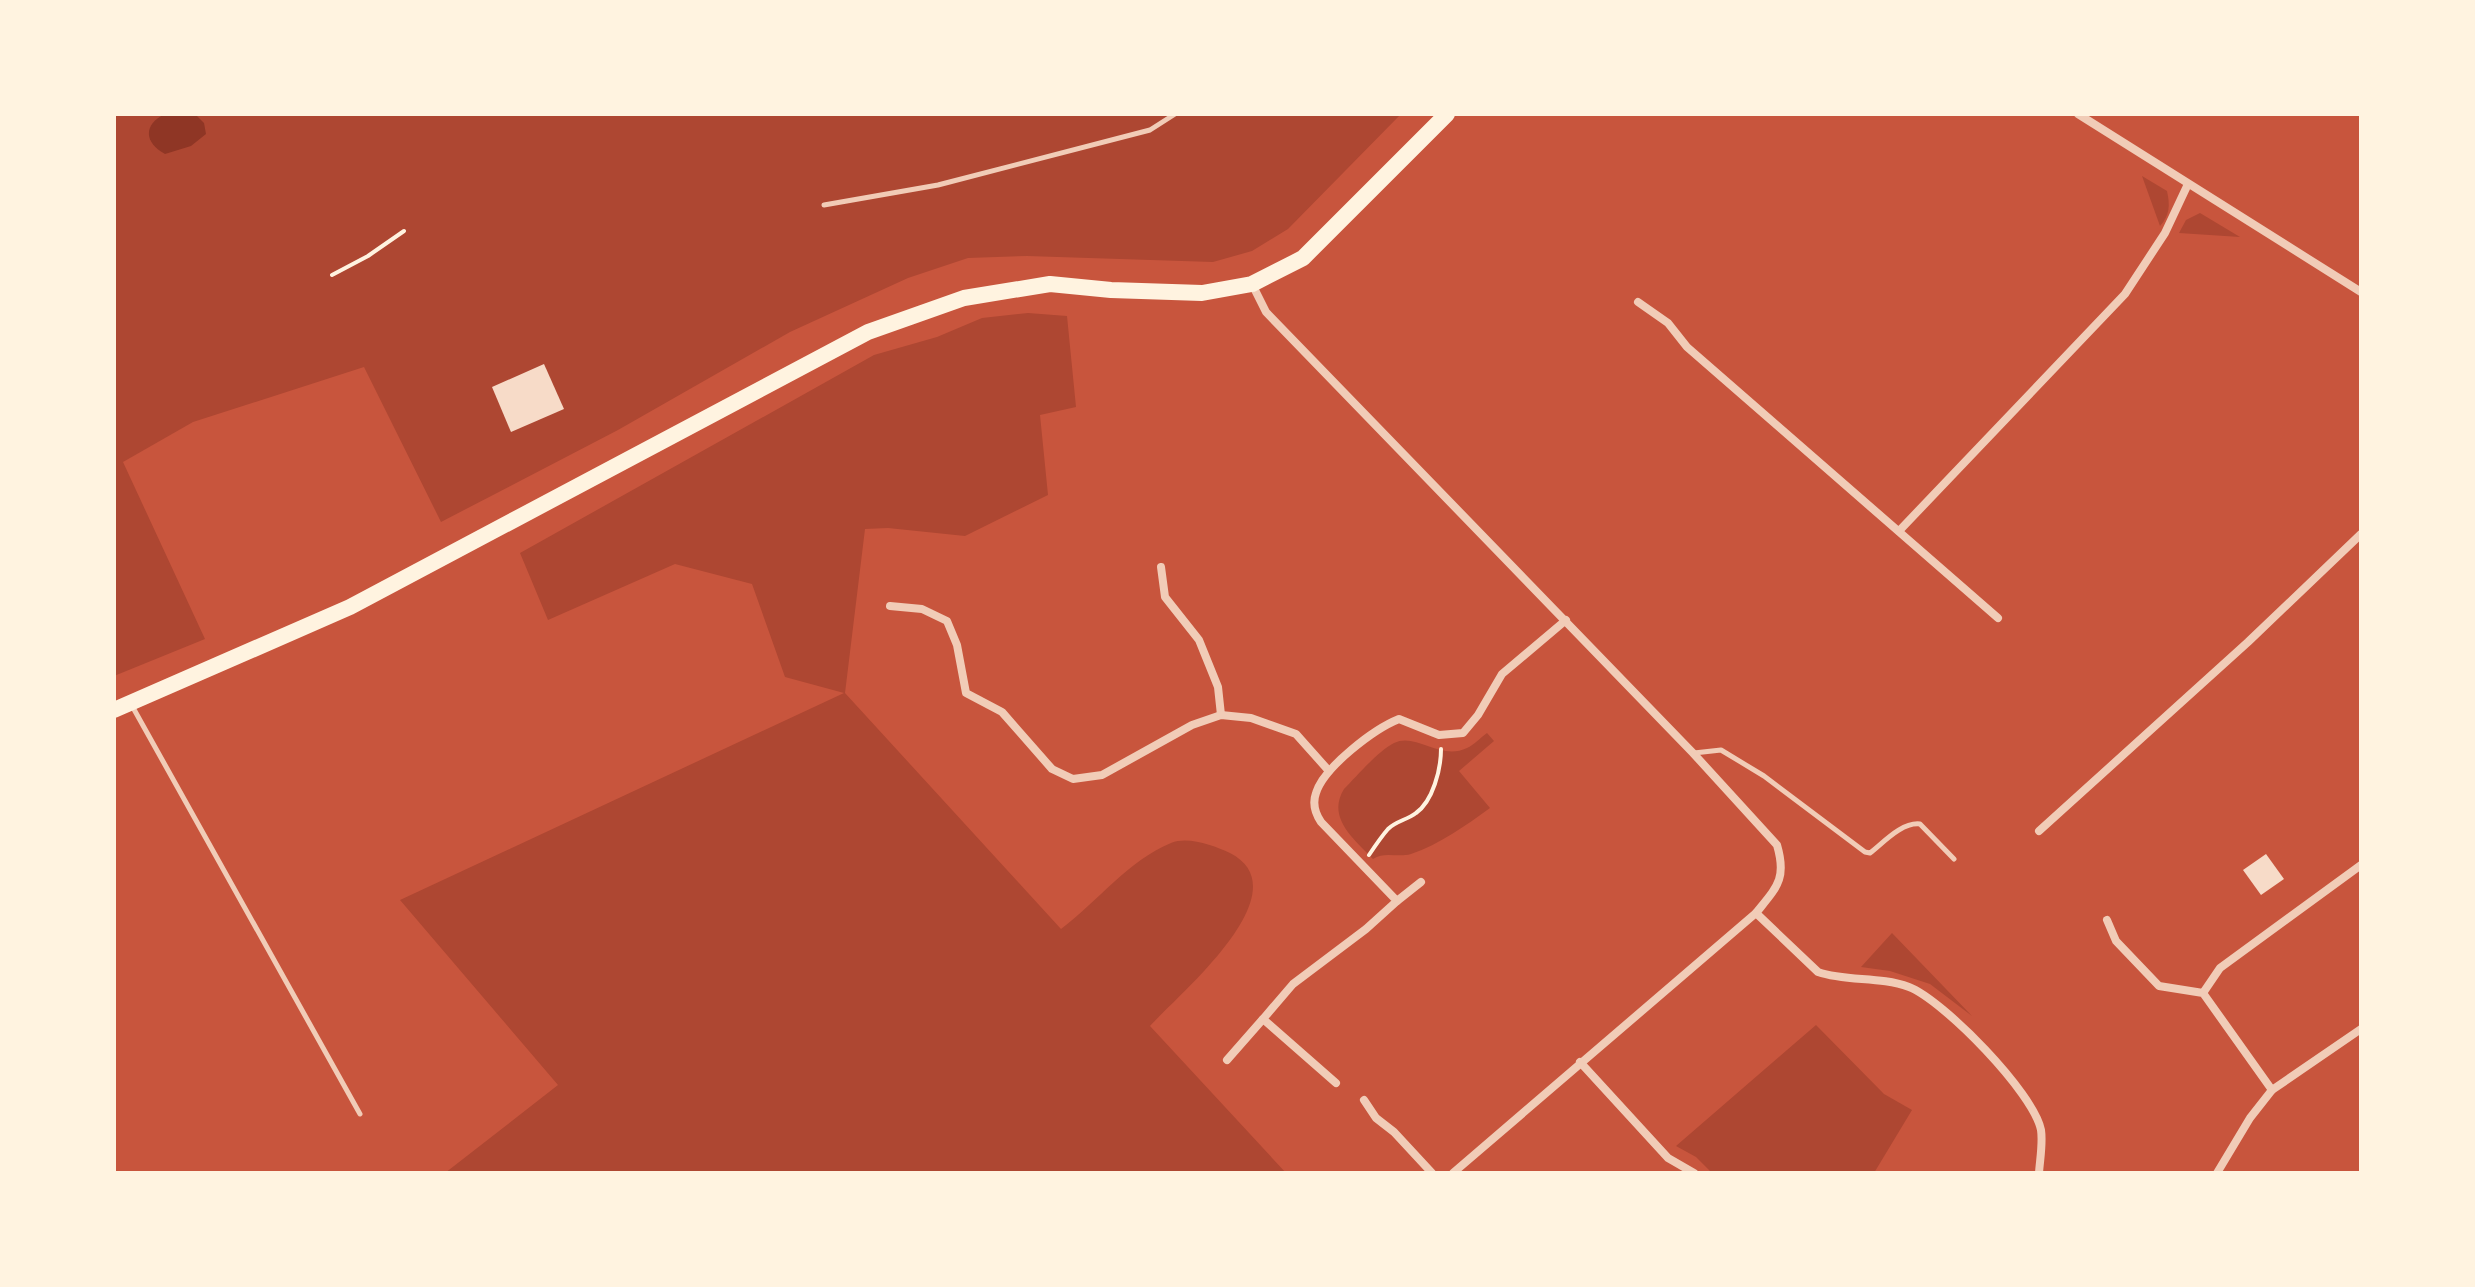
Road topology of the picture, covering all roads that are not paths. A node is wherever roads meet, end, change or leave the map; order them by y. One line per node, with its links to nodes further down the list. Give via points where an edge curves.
1 (1175, 114): 5 (lane, via 1150,130 961,180)
2 (1447, 114): 6 (main road, via 1303,258)
3 (2078, 114): 4 (street)
4 (2188, 184): 7 (street); 9 (street, via 2165,233 2125,294)
5 (824, 205)
6 (1252, 284): 14 (street, via 1266,312); 15 (main road, via 1202,293 1050,284 964,298 868,332 350,607)
7 (2361, 292)
8 (1638, 302): 9 (street, via 1668,323 1687,347)
9 (1899, 531): 13 (street)
10 (2361, 534): 20 (street)
11 (1161, 567): 17 (street, via 1165,597 1199,640 1218,687)
12 (890, 606): 17 (street, via 922,609 947,621 966,693 1002,712 1052,769 1073,779 1102,775 1192,725)
13 (1998, 618)
14 (1566, 620): 18 (street); 19 (street, via 1502,674 1463,733 1439,735 1399,719 1382,726)
15 (130, 703): 16 (main road); 35 (lane)
16 (114, 710)
17 (1221, 715): 19 (street, via 1251,718 1296,734)
18 (1693, 753): 21 (lane, via 1721,750 1865,852 1915,822); 25 (street, via 1777,845 1783,864 1779,885)
19 (1329, 771): 24 (street, via 1316,793 1314,811)
20 (2039, 831)
21 (1954, 859)
22 (2361, 865): 27 (street, via 2220,968)
23 (1421, 882): 24 (street)
24 (1397, 901): 28 (street, via 1293,984)
25 (1756, 913): 31 (street); 39 (street, via 1818,972 1910,987 1952,1015 2028,1100 2041,1129)
26 (2107, 920): 27 (street, via 2116,941 2159,986)
27 (2203, 993): 33 (street)
28 (1263, 1019): 30 (street); 32 (street)
29 (2361, 1029): 33 (street)
30 (1227, 1060)
31 (1580, 1062): 37 (street); 38 (street, via 1668,1158)
32 (1336, 1083)
33 (2272, 1090): 40 (street)
34 (1364, 1100): 36 (street)
35 (360, 1114)
36 (1432, 1173)
37 (1453, 1173)
38 (1694, 1173)
39 (2039, 1173)
40 (2217, 1173)

